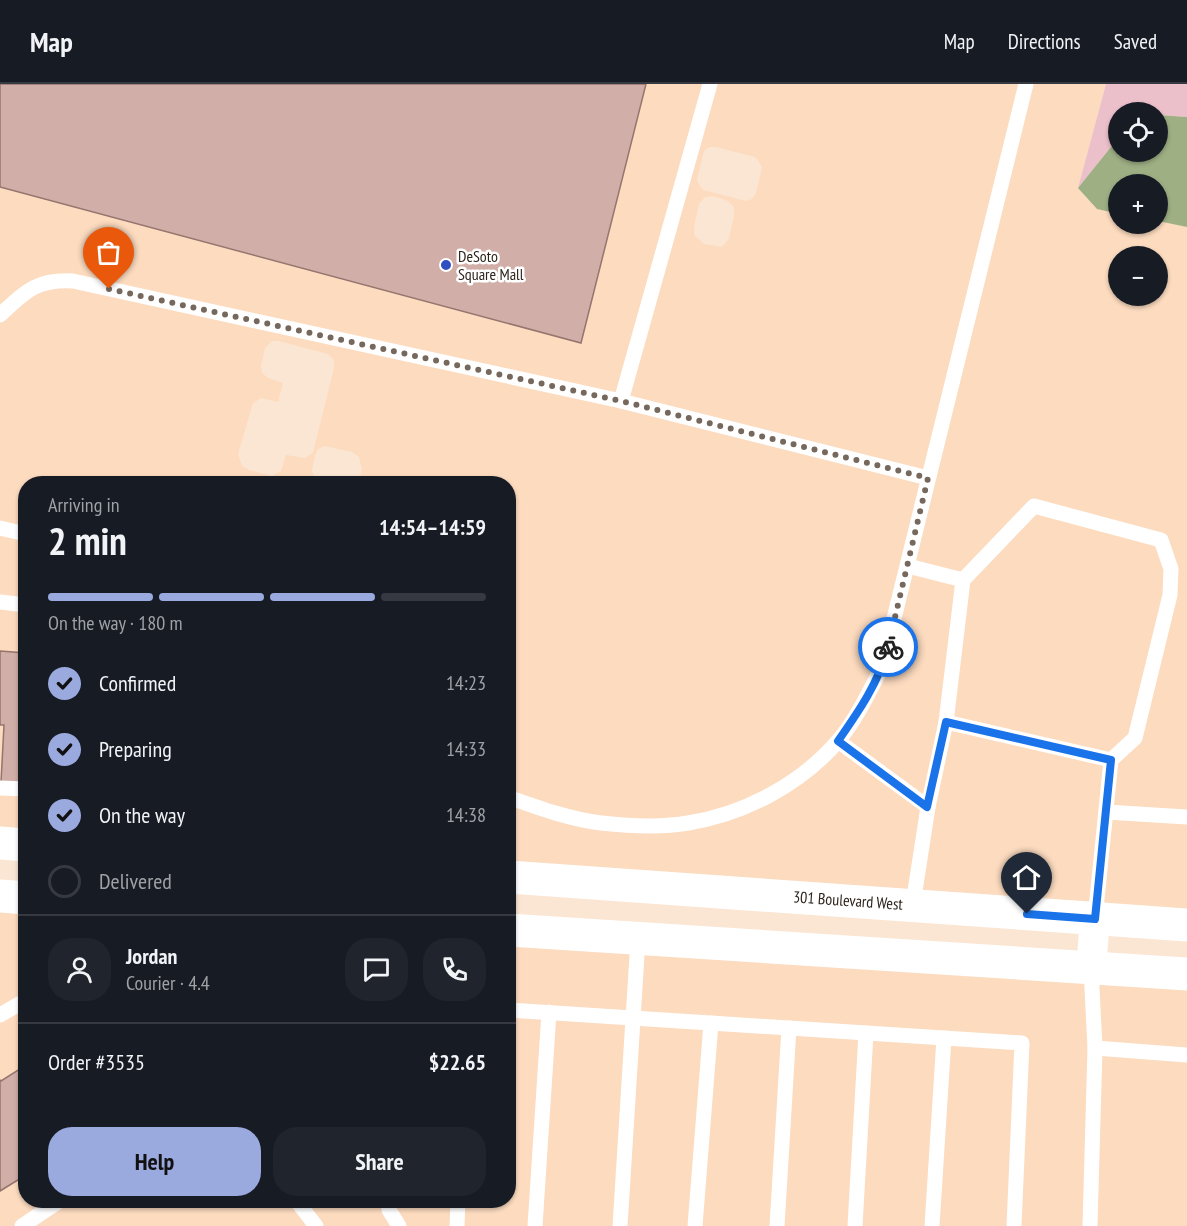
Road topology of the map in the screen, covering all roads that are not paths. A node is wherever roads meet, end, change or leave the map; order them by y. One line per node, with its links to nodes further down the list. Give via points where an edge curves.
1 (710, 84): 4 (lane)
2 (1026, 84): 5 (lane)
3 (0, 315): 4 (lane, via 28,289 44,282 73,281)
4 (621, 401): 5 (lane)
5 (928, 478): 8 (lane)
6 (0, 528): 7 (lane)
7 (18, 532)
8 (908, 566): 9 (lane); 13 (lane, via 882,667)
9 (963, 580): 12 (lane); 14 (lane, via 1034,506 1161,540 1171,569 1170,595 1135,738)
10 (0, 602): 11 (lane)
11 (18, 604)
12 (946, 722): 14 (lane); 18 (lane)
13 (838, 741): 17 (lane, via 787,785 729,812 687,823 641,826 599,822); 18 (lane)
14 (1111, 760): 19 (lane)
15 (0, 788): 16 (lane)
16 (18, 789)
17 (516, 800)
18 (927, 807): 26 (lane)
19 (1106, 812): 20 (lane); 27 (lane)
20 (1187, 817)
21 (0, 843): 22 (main road)
22 (18, 844)
23 (516, 878): 26 (main road, 301 Boulevard West)
24 (0, 896): 25 (main road)
25 (18, 897)
26 (913, 904): 27 (main road, 301 Boulevard West)
27 (1095, 919): 28 (main road, 301 Boulevard West); 31 (street)
28 (1187, 925)
29 (516, 931): 30 (main road)
30 (638, 939): 31 (main road); 37 (lane)
31 (1091, 969): 32 (main road); 42 (lane)
32 (1187, 974)
33 (18, 1005): 36 (lane)
34 (516, 1010): 35 (lane)
35 (549, 1012): 37 (lane); 52 (lane)
36 (0, 1016)
37 (633, 1018): 38 (lane); 53 (lane)
38 (711, 1023): 39 (lane); 54 (lane)
39 (789, 1028): 40 (lane); 55 (lane)
40 (866, 1032): 41 (lane); 56 (lane)
41 (944, 1038): 57 (lane); 58 (lane, via 1022,1043)
42 (1095, 1048): 43 (lane); 59 (lane)
43 (1187, 1055)
44 (49, 1208): 48 (lane)
45 (302, 1208): 49 (lane)
46 (390, 1208): 50 (lane)
47 (458, 1208): 51 (lane)
48 (22, 1226)
49 (316, 1226)
50 (399, 1226)
51 (457, 1226)
52 (535, 1226)
53 (620, 1226)
54 (695, 1226)
55 (777, 1226)
56 (855, 1226)
57 (932, 1226)
58 (1014, 1226)
59 (1090, 1226)

